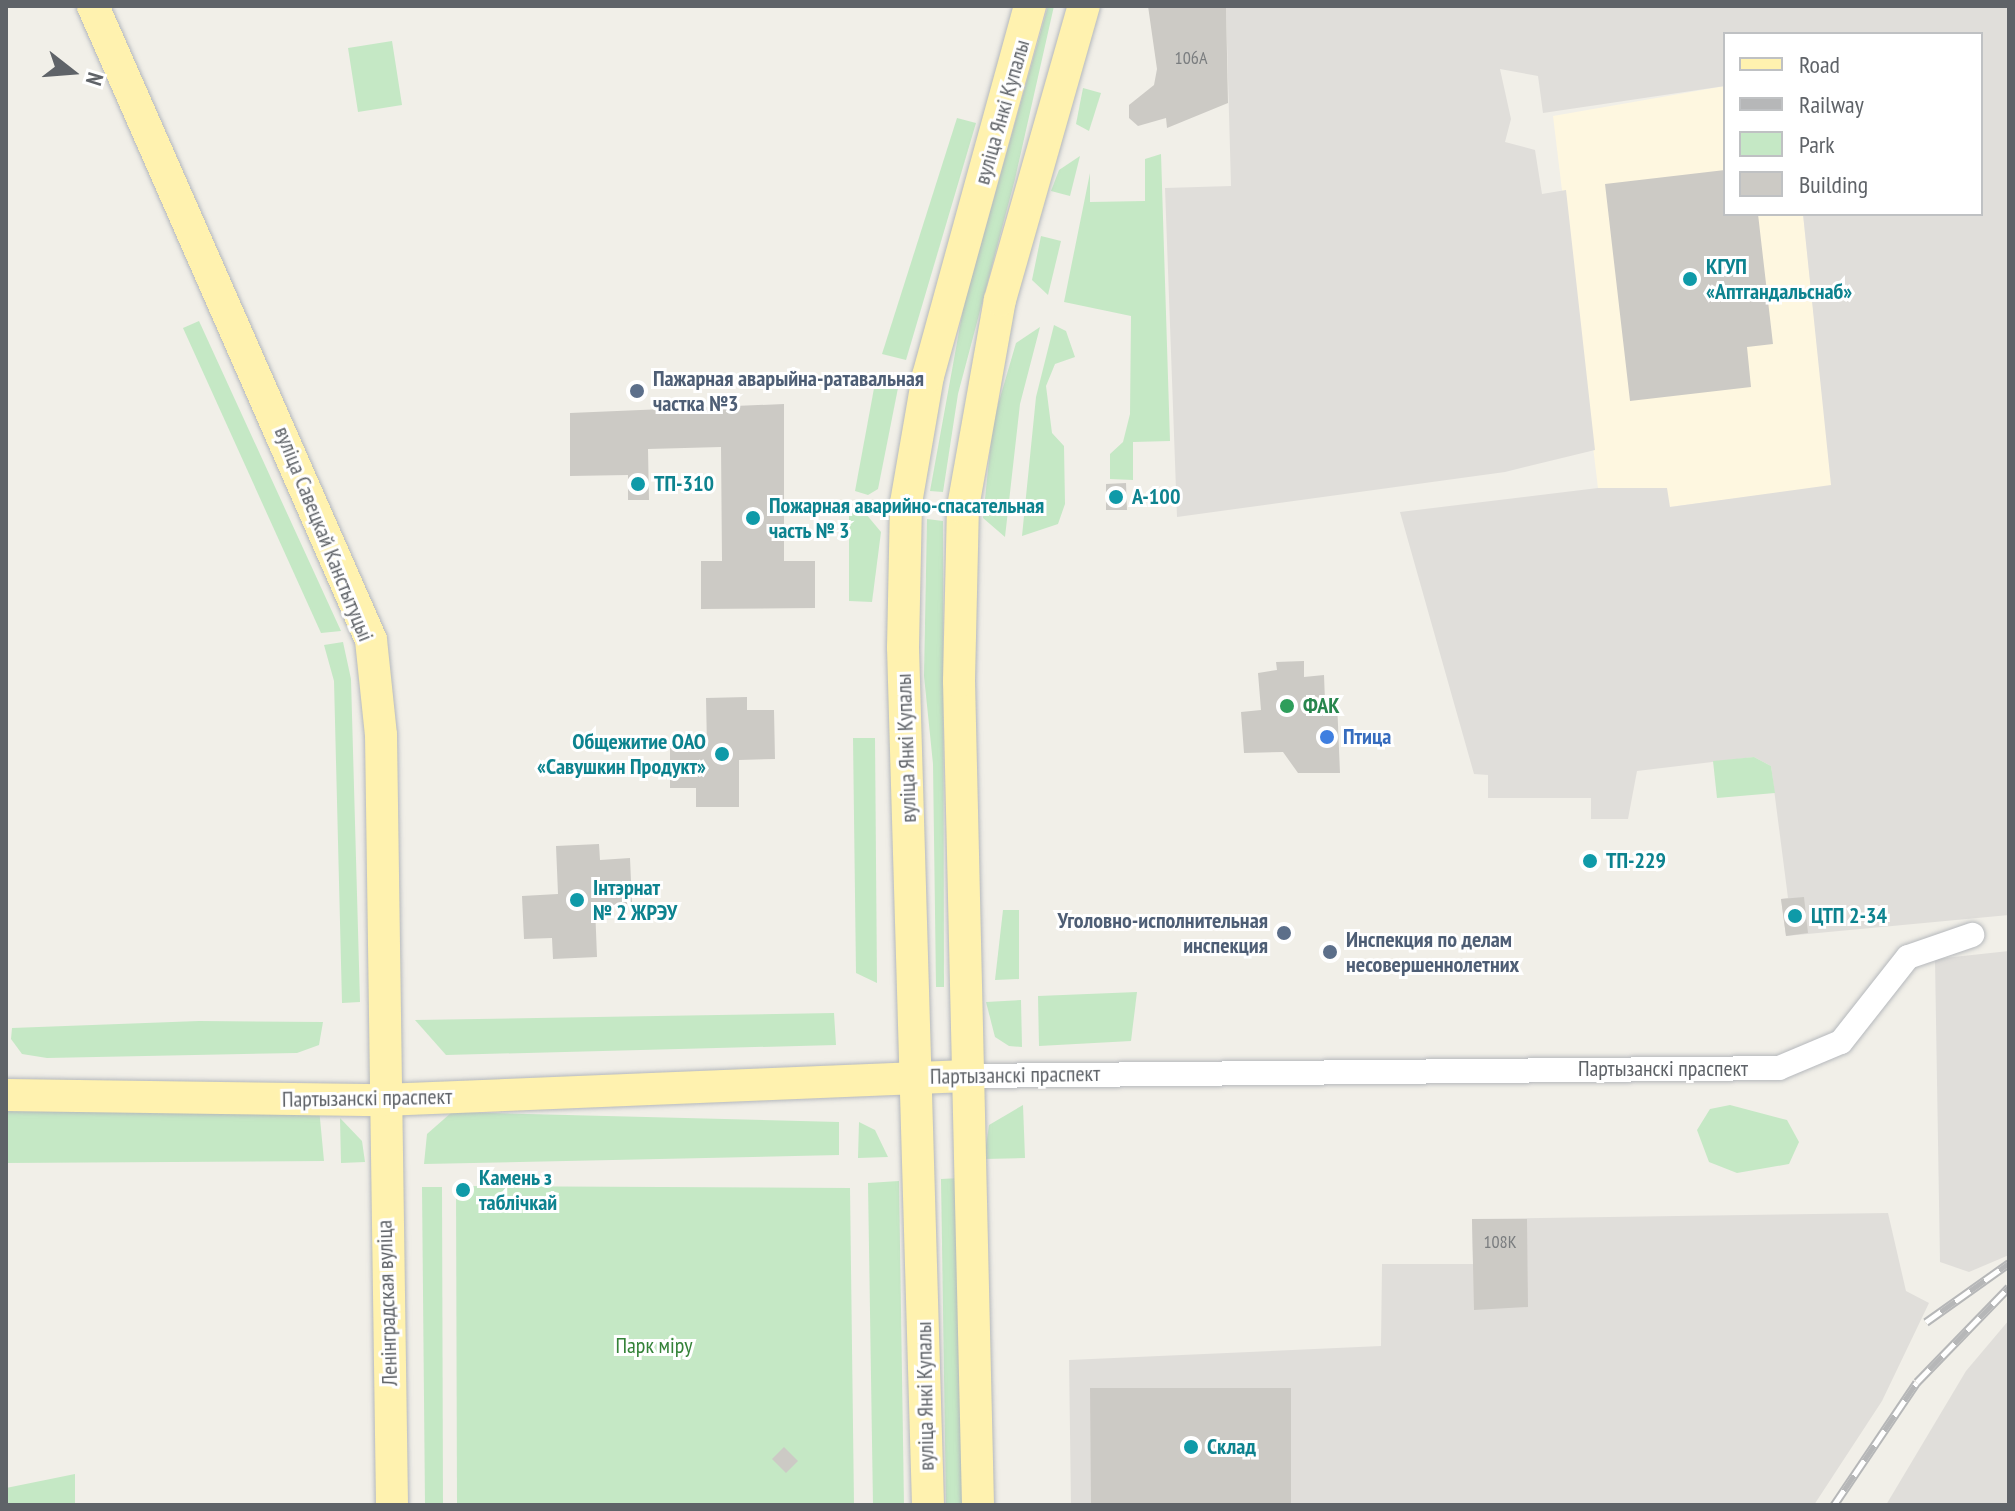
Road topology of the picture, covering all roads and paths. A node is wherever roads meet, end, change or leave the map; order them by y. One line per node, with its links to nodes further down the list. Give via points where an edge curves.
1 (93, 6): 8 (main road, вуліца Савецкай Канстытуцыі, via 371,640 381,735)
2 (1030, 6): 6 (main road, вуліца Янкі Купалы, via 928,376 906,503)
3 (1084, 6): 5 (main road, via 1000,300 969,448 959,653)
4 (1972, 935): 5 (street, Партызанскі праспект, via 1908,957 1841,1042 1779,1068)
5 (967, 1076): 6 (main road, Партызанскі праспект); 11 (main road)
6 (915, 1077): 8 (main road, Партызанскі праспект); 10 (main road, вуліца Янкі Купалы)
7 (6, 1095): 8 (main road, Партызанскі праспект)
8 (383, 1100): 9 (main road, Ленінградская вуліца)
9 (392, 1505)
10 (928, 1505)
11 (978, 1505)

